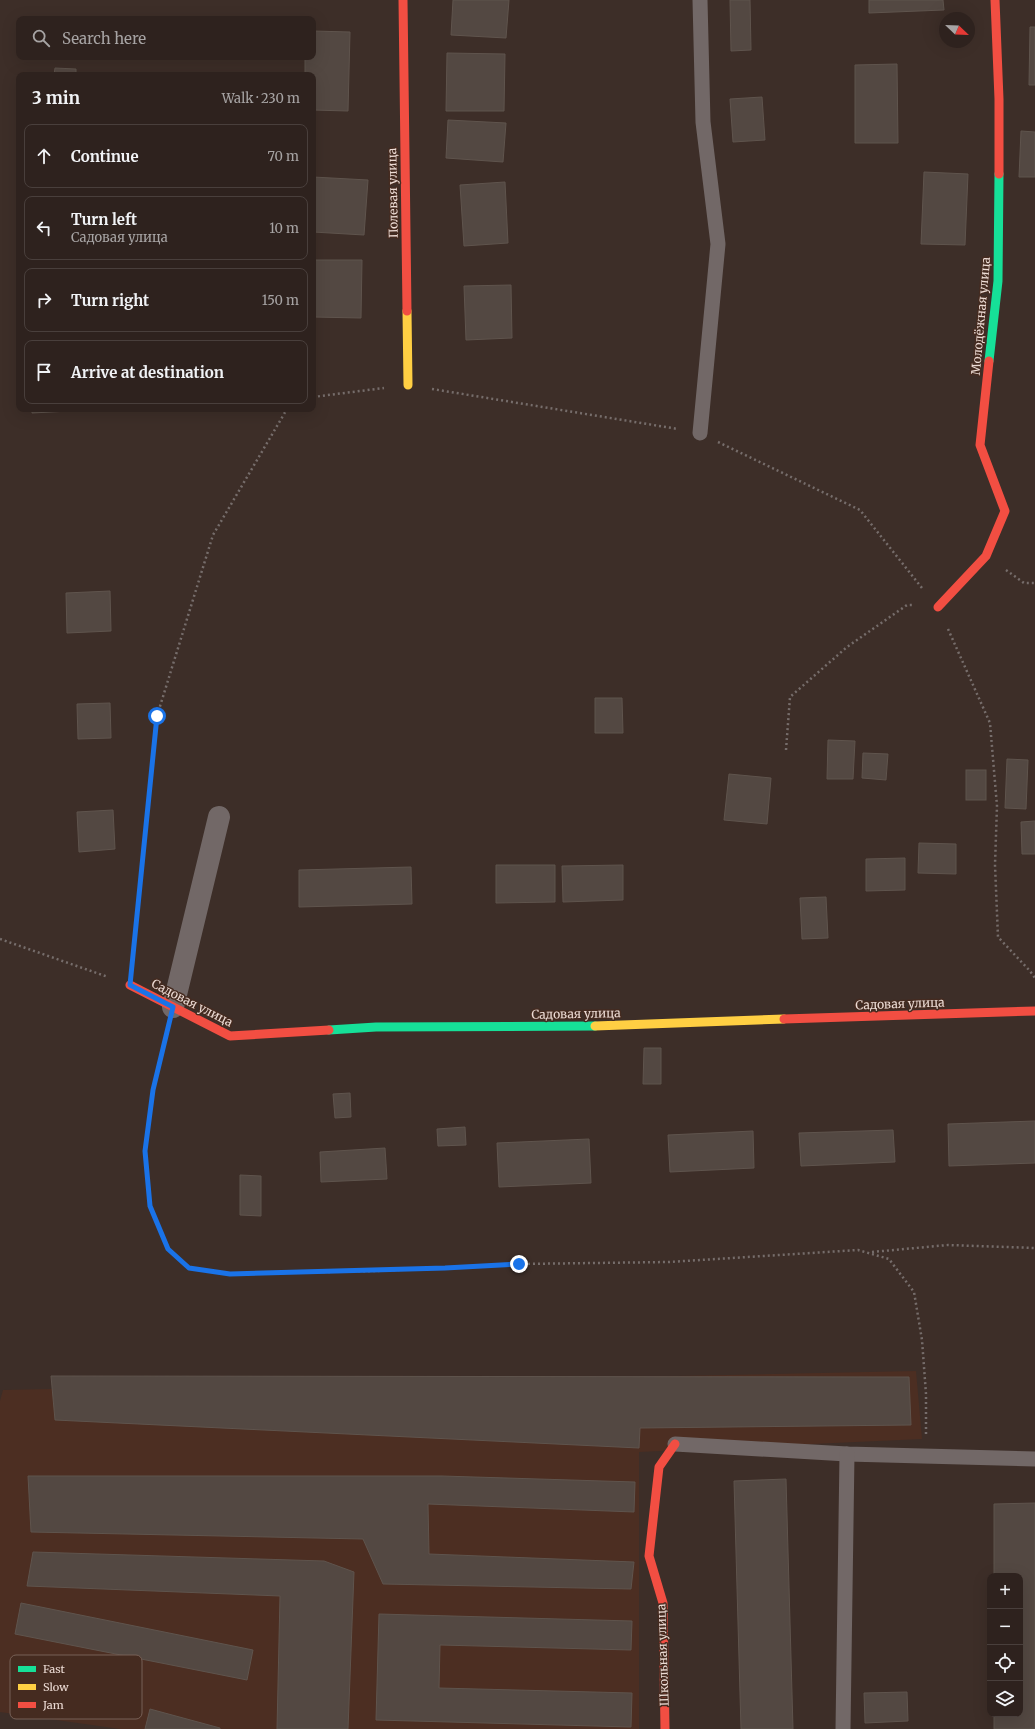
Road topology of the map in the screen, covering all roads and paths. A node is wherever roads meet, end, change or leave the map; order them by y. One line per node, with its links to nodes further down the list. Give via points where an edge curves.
1 (403, 0): 4 (street, Полевая улица)
2 (700, 0): 7 (lane, via 703,122 718,244)
3 (995, 0): 8 (street, Молодёжная улица, via 999,99 998,280 980,445 1004,511)
4 (408, 385): 5 (path); 7 (path)
5 (316, 397)
6 (286, 412): 15 (path, via 213,535 157,716)
7 (700, 433): 10 (path, via 860,510)
8 (986, 556): 9 (path, via 1024,583); 10 (street, Молодёжная улица)
9 (1035, 583)
10 (938, 607): 11 (path, via 907,605 847,647 790,697); 14 (path, via 990,722 997,806 995,866 998,937)
11 (786, 750)
12 (219, 817): 16 (street)
13 (0, 939): 15 (path)
14 (1035, 978)
15 (130, 985): 16 (street, Садовая улица)
16 (173, 1007): 17 (street, Садовая улица, via 230,1036 376,1027 584,1026); 19 (path, via 153,1090 145,1151 150,1206 168,1249 189,1268 230,1274 414,1270 519,1264 669,1262 858,1250)
17 (1035, 1011)
18 (1035, 1248): 19 (path, via 948,1245)
19 (870, 1253): 22 (path, via 889,1258 914,1292 922,1340 926,1394)
20 (675, 1444): 21 (lane); 24 (street, Школьная улица, via 659,1467 649,1556 664,1603)
21 (847, 1454): 22 (lane); 25 (lane)
22 (926, 1456): 23 (lane)
23 (1035, 1459)
24 (665, 1729)
25 (843, 1729)

